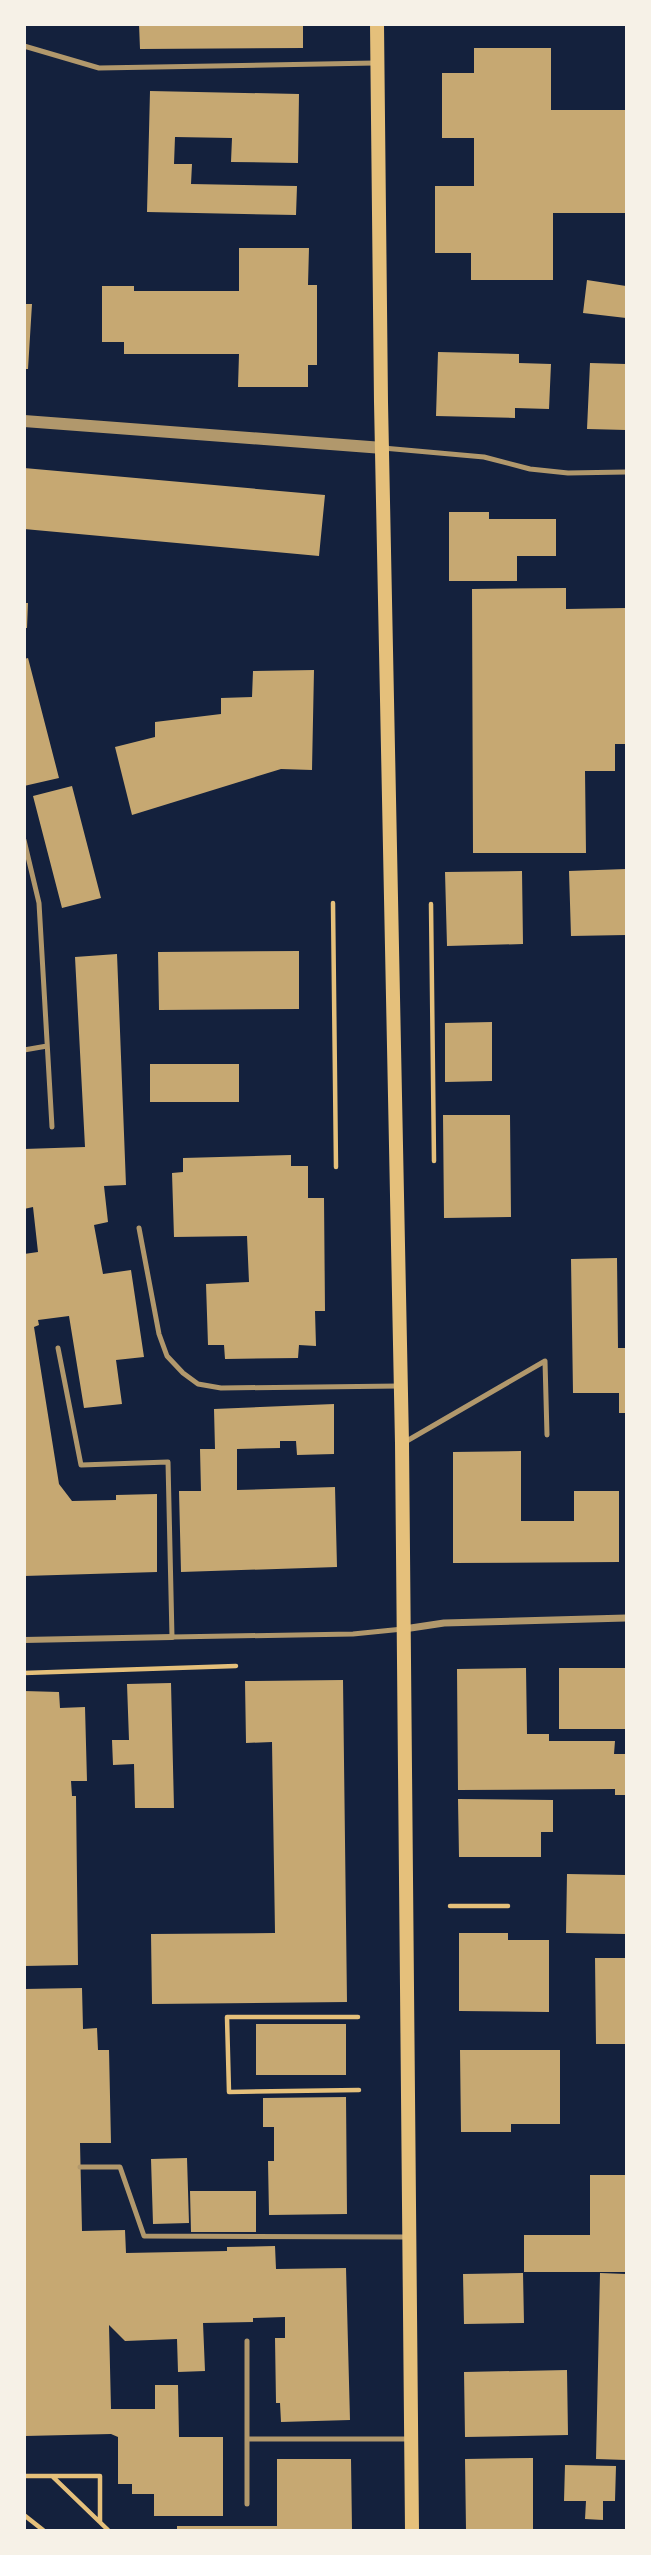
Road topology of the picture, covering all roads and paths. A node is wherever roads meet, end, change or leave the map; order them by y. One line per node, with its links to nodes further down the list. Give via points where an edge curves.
1 (377, 24): 3 (main road)
2 (24, 46): 3 (lane, via 99,68)
3 (377, 63): 5 (main road)
4 (24, 421): 5 (street)
5 (383, 448): 6 (lane, via 484,457 568,473); 17 (main road)
6 (626, 472)
7 (24, 840): 10 (lane, via 39,903)
8 (333, 903): 14 (path)
9 (431, 904): 13 (path)
10 (47, 1046): 11 (lane); 12 (lane)
11 (24, 1050)
12 (52, 1127)
13 (434, 1161)
14 (336, 1167)
15 (139, 1228): 17 (lane, via 167,1356 198,1384 221,1388)
16 (58, 1348): 22 (lane, via 81,1465 168,1462)
17 (401, 1386): 19 (main road)
18 (547, 1435): 19 (lane, via 545,1362)
19 (402, 1443): 21 (main road)
20 (626, 1618): 21 (street, via 444,1623)
21 (403, 1629): 22 (lane); 31 (main road)
22 (172, 1637): 23 (street)
23 (24, 1640)
24 (236, 1666): 25 (path)
25 (24, 1673)
26 (450, 1906): 27 (path)
27 (508, 1906)
28 (358, 2017): 29 (path, via 227,2017 229,2092)
29 (359, 2090)
30 (80, 2167): 31 (lane, via 120,2167 144,2236)
31 (408, 2238): 34 (main road)
32 (247, 2341): 33 (lane)
33 (247, 2439): 34 (lane); 37 (lane)
34 (411, 2439): 42 (main road)
35 (24, 2476): 36 (path)
36 (52, 2476): 39 (path); 39 (path, via 100,2476)
37 (247, 2504)
38 (24, 2515): 40 (path)
39 (100, 2522): 41 (path)
40 (43, 2530)
41 (108, 2530)
42 (412, 2530)

